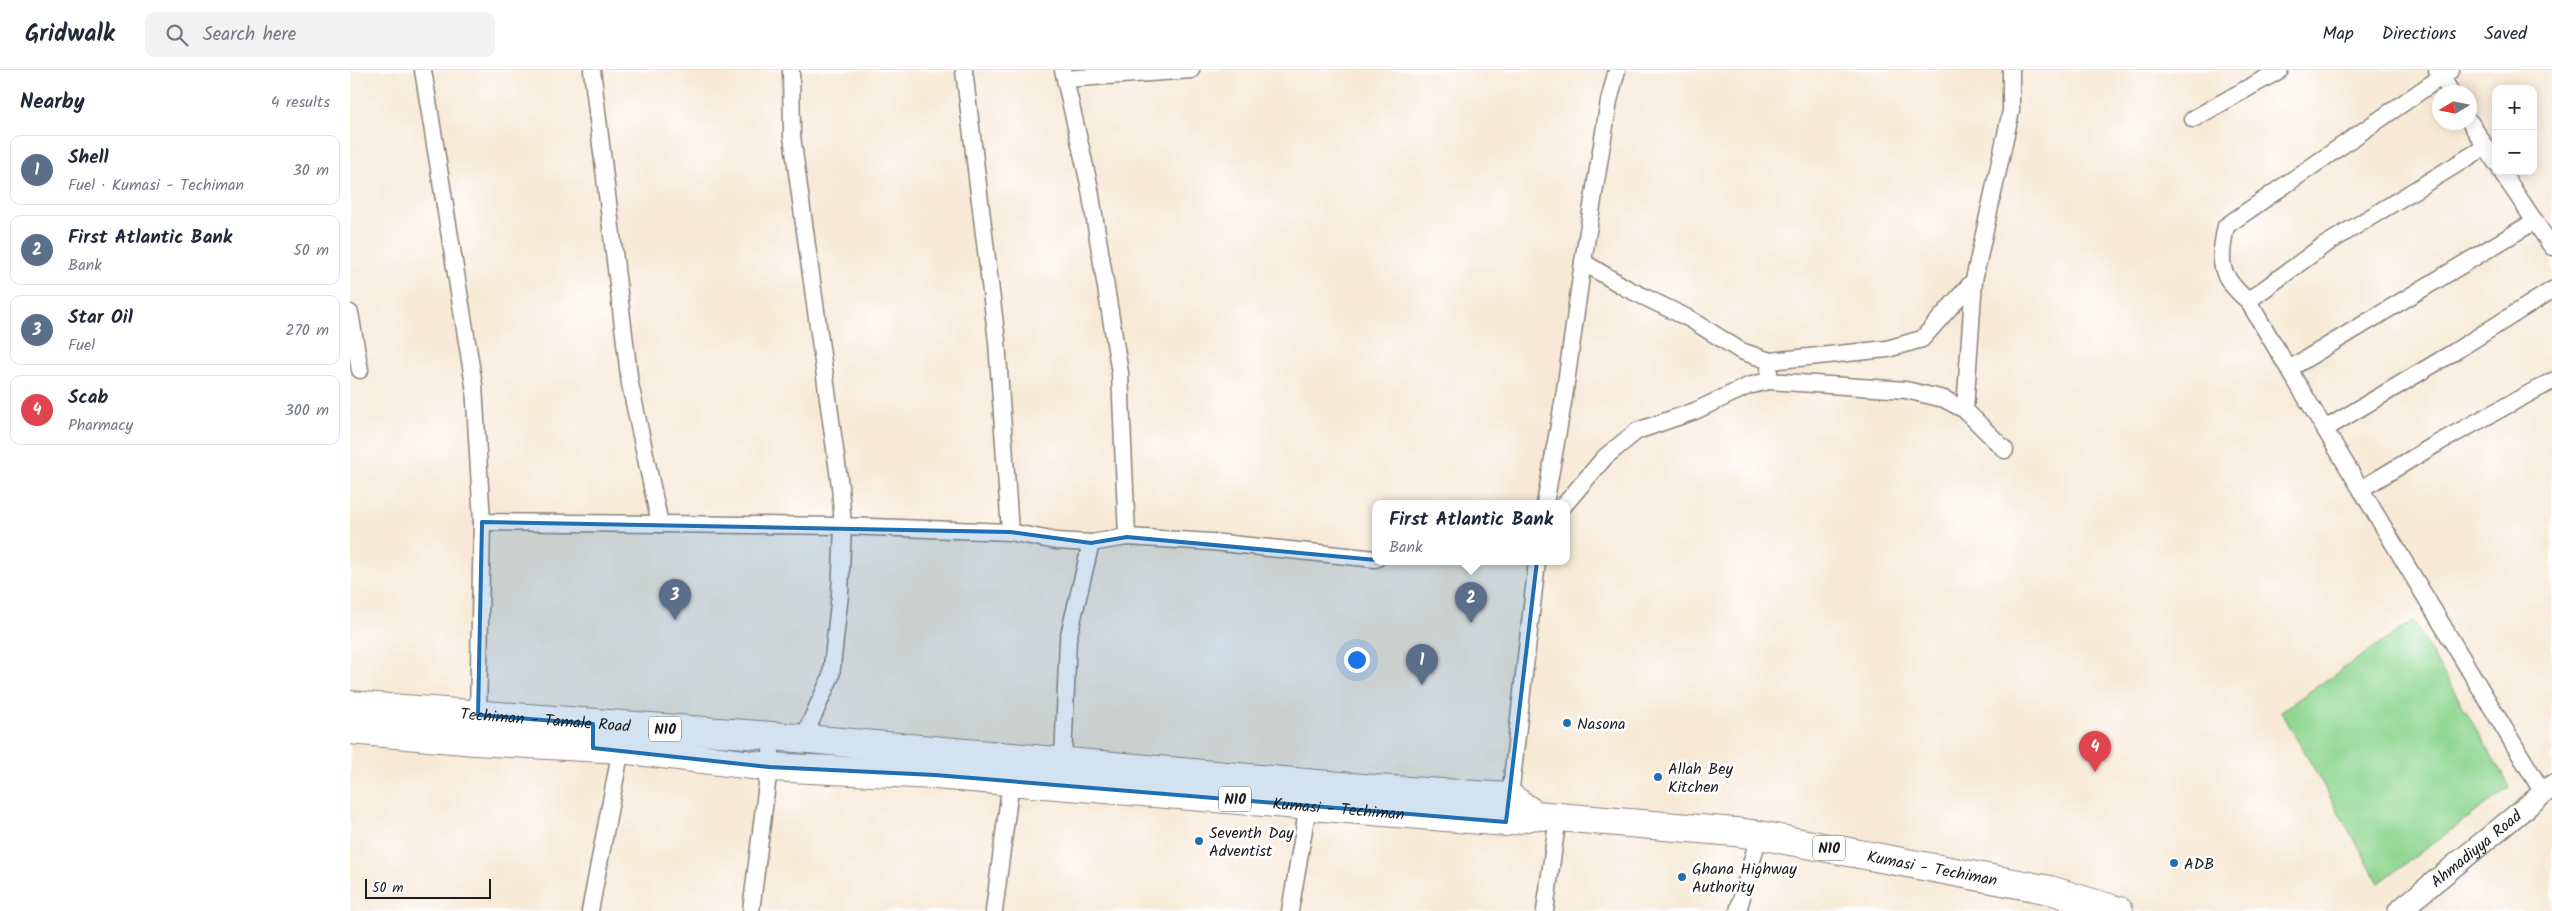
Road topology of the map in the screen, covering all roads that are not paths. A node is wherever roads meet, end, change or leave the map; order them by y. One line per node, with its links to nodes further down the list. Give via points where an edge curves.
1 (423, 70): 35 (street, via 474,385)
2 (592, 70): 36 (street, via 630,384)
3 (791, 70): 37 (street, via 792,136)
4 (964, 70): 38 (street, via 997,342)
5 (1191, 70): 10 (street)
6 (1617, 70): 19 (street)
7 (2011, 70): 20 (street, via 2011,111)
8 (2280, 70): 12 (street)
9 (2443, 72): 11 (street); 22 (street, via 2226,226 2222,242 2223,271 2229,284)
10 (1064, 75): 39 (street, via 1089,184 1120,374)
11 (2448, 85)
12 (2193, 119)
13 (2475, 130): 14 (street)
14 (2485, 147): 15 (street); 22 (street, via 2320,248)
15 (2492, 157)
16 (2504, 175): 17 (street)
17 (2535, 221): 18 (street); 25 (street)
18 (2552, 247)
19 (1582, 262): 24 (street, via 1690,319 1741,351); 33 (street, via 1564,397)
20 (1974, 280): 24 (street, via 1922,339 1887,349); 29 (street)
21 (2552, 290): 30 (street)
22 (2248, 301): 25 (street)
23 (350, 313): 26 (street)
24 (1770, 360): 27 (street)
25 (2289, 369): 30 (street)
26 (360, 370)
27 (1768, 381): 29 (street, via 1906,390 1944,399); 34 (street, via 1637,431 1605,457)
28 (2552, 381): 32 (street)
29 (1965, 410): 31 (street)
30 (2325, 428): 32 (street)
31 (2005, 450)
32 (2361, 489): 55 (street)
33 (1546, 500)
34 (1568, 500)
35 (482, 522): 36 (street); 44 (street)
36 (660, 524): 37 (street)
37 (843, 526): 38 (street); 48 (street, via 831,676)
38 (1010, 532): 40 (street, via 1056,541)
39 (1127, 537): 40 (street); 41 (street)
40 (1091, 543): 51 (street, via 1068,639)
41 (1372, 559)
42 (1537, 565): 57 (street)
43 (350, 706): 44 (highway, Techiman - Tamale Road / N10)
44 (478, 715): 46 (highway, Techiman - Tamale Road / N10)
45 (350, 730): 46 (highway, Techiman - Tamale Road / N10)
46 (593, 736): 47 (highway, Techiman - Tamale Road / N10); 49 (highway, Techiman - Tamale Road / N10)
47 (773, 736): 48 (highway, Techiman - Tamale Road / N10); 52 (street)
48 (802, 739): 50 (highway, Techiman - Tamale Road / N10)
49 (621, 749): 52 (highway, Techiman - Tamale Road / N10); 60 (street)
50 (980, 755): 51 (highway, Kumasi - Techiman / N10)
51 (1062, 760): 57 (highway, Kumasi - Techiman / N10, via 1375,789)
52 (769, 767): 53 (highway, Techiman - Tamale Road / N10); 61 (street)
53 (935, 774): 54 (highway, Kumasi - Techiman / N10)
54 (1011, 781): 56 (highway, Kumasi - Techiman / N10); 62 (street)
55 (2547, 790): 67 (street, Ahmadiyya Road)
56 (1308, 806): 57 (highway, Kumasi - Techiman / N10); 63 (street)
57 (1508, 810): 58 (highway, Kumasi - Techiman / N10)
58 (1546, 815): 59 (highway, Kumasi - Techiman / N10); 64 (street)
59 (1759, 834): 65 (street); 66 (highway, Kumasi - Techiman / N10, via 2050,890)
60 (590, 911)
61 (751, 911)
62 (994, 911)
63 (1290, 911)
64 (1544, 911)
65 (1738, 911)
66 (2119, 911)
67 (2399, 911)

